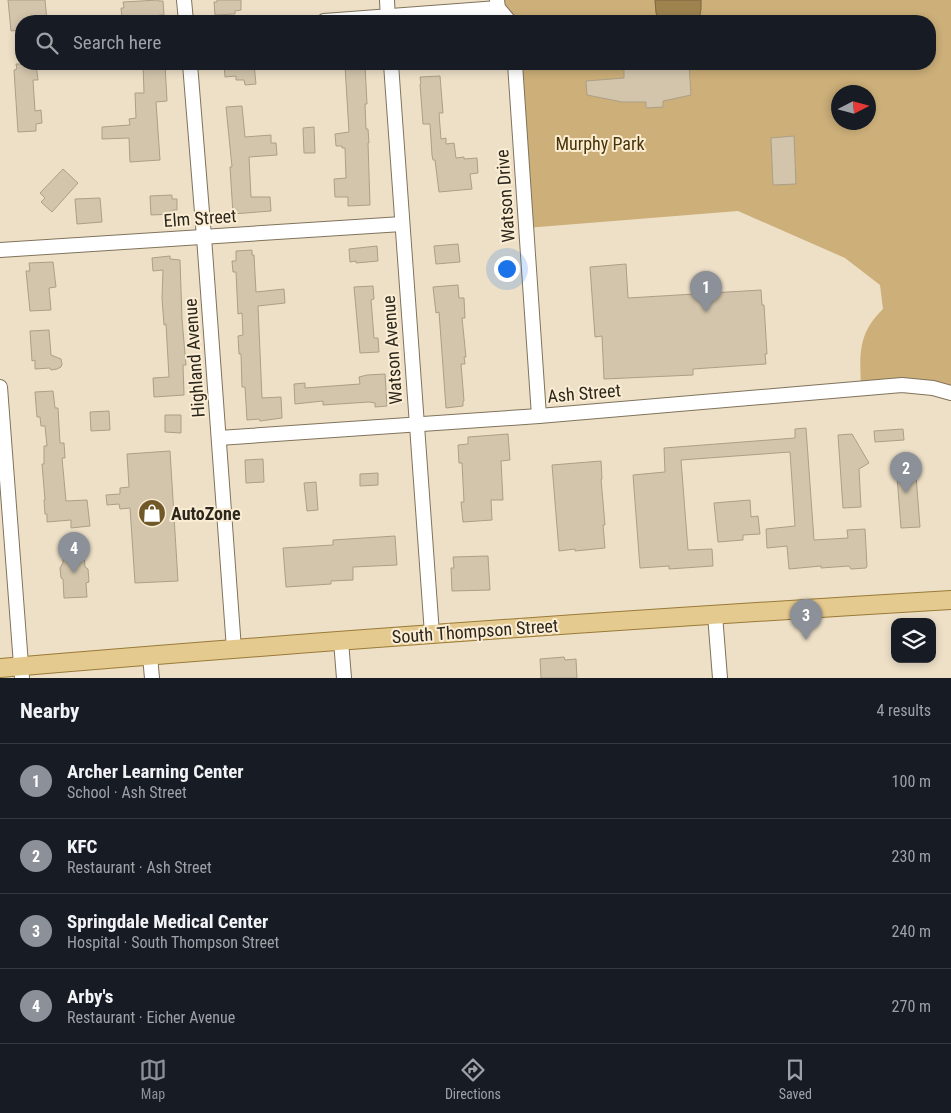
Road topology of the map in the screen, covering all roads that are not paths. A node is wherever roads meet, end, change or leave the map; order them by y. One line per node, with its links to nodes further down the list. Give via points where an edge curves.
1 (184, 0): 4 (street)
2 (387, 0): 5 (street)
3 (498, 4): 6 (street); 7 (street)
4 (185, 15)
5 (388, 15)
6 (417, 15)
7 (505, 15)
8 (190, 70): 12 (street, Highland Avenue)
9 (391, 70): 11 (street, Watson Avenue)
10 (515, 70): 16 (street, Watson Drive)
11 (402, 224): 12 (street, Elm Street); 17 (street, Watson Avenue)
12 (204, 237): 13 (street, Elm Street); 18 (street, Highland Avenue)
13 (0, 250)
14 (0, 387): 26 (street)
15 (951, 393): 16 (street, Ash Street, via 902,385)
16 (540, 416): 17 (street, Ash Street)
17 (416, 424): 18 (street, Ash Street); 21 (street, Watson Avenue)
18 (219, 438): 23 (street, Highland Avenue)
19 (951, 600): 20 (main road, South Thompson Street)
20 (714, 614): 21 (main road, South Thompson Street); 29 (street)
21 (432, 634): 22 (main road, South Thompson Street)
22 (341, 641): 23 (main road, South Thompson Street); 28 (street)
23 (234, 649): 24 (main road, South Thompson Street)
24 (150, 656): 26 (main road, South Thompson Street); 27 (street)
25 (0, 668): 26 (main road, South Thompson Street)
26 (22, 672)
27 (152, 678)
28 (344, 678)
29 (720, 678)

